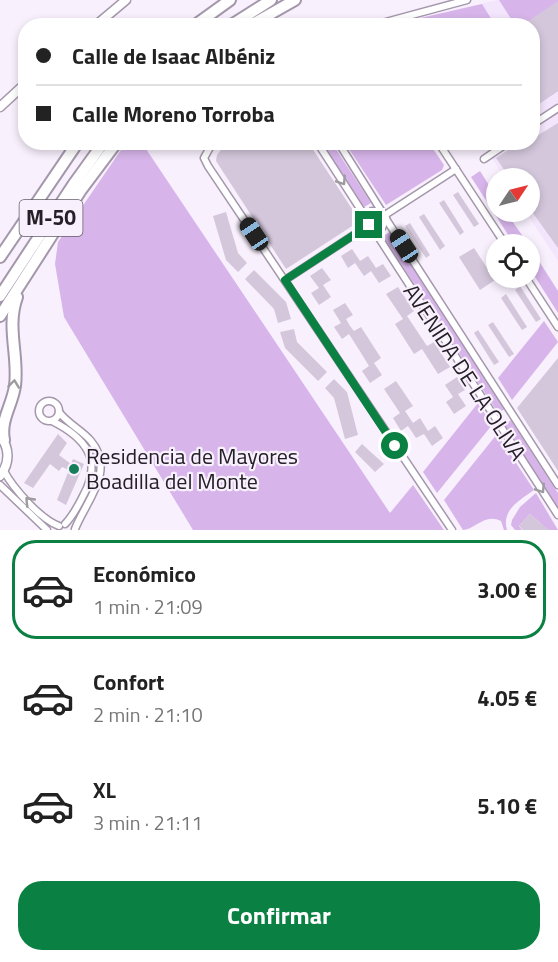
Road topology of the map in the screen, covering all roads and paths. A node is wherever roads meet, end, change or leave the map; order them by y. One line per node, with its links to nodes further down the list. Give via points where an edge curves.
1 (126, 0): 7 (street)
2 (220, 0): 8 (highway)
3 (230, 0): 9 (highway)
4 (271, 0): 10 (highway)
5 (295, 0): 11 (highway)
6 (467, 0): 12 (street)
7 (105, 18)
8 (196, 18)
9 (205, 18)
10 (243, 18)
11 (263, 18)
12 (401, 18)
13 (18, 90): 14 (street)
14 (15, 92): 15 (street); 16 (street)
15 (0, 100)
16 (0, 106)
17 (558, 109): 18 (street)
18 (540, 121)
19 (68, 150): 30 (highway)
20 (72, 150): 30 (highway, M-50)
21 (98, 150): 38 (highway, M-50)
22 (111, 150): 35 (highway)
23 (208, 150): 36 (street, via 204,158)
24 (322, 150): 32 (street, AVENIDA DE LA OLIVA, one-way to 32)
25 (343, 150): 31 (street, AVENIDA DE LA OLIVA)
26 (443, 150): 29 (street)
27 (495, 150): 28 (street)
28 (483, 158)
29 (456, 169): 31 (street); 33 (street)
30 (54, 176): 34 (highway, M-50)
31 (384, 215): 32 (street, via 372,212); 32 (street, via 382,228); 46 (street, AVENIDA DE LA OLIVA)
32 (369, 225): 36 (street); 47 (street, AVENIDA DE LA OLIVA, one-way to 47)
33 (498, 234)
34 (0, 257)
35 (28, 272): 39 (highway); 43 (highway, one-way to 35, via 3,419 15,382 12,316)
36 (285, 280): 51 (street)
37 (533, 288): 40 (street)
38 (0, 296)
39 (0, 316)
40 (558, 327)
41 (59, 412): 42 (street); 42 (street, via 55,403 49,401 39,409 40,416); 49 (street, via 91,441 101,466 97,486)
42 (52, 421): 48 (street, via 86,447 93,465 90,484 72,516)
43 (2, 438): 44 (street, via 8,456)
44 (2, 473): 48 (street, one-way to 44, via 42,515)
45 (0, 485): 50 (street)
46 (558, 485)
47 (558, 515)
48 (60, 527): 49 (street)
49 (75, 529)
50 (47, 530)
51 (452, 530)

